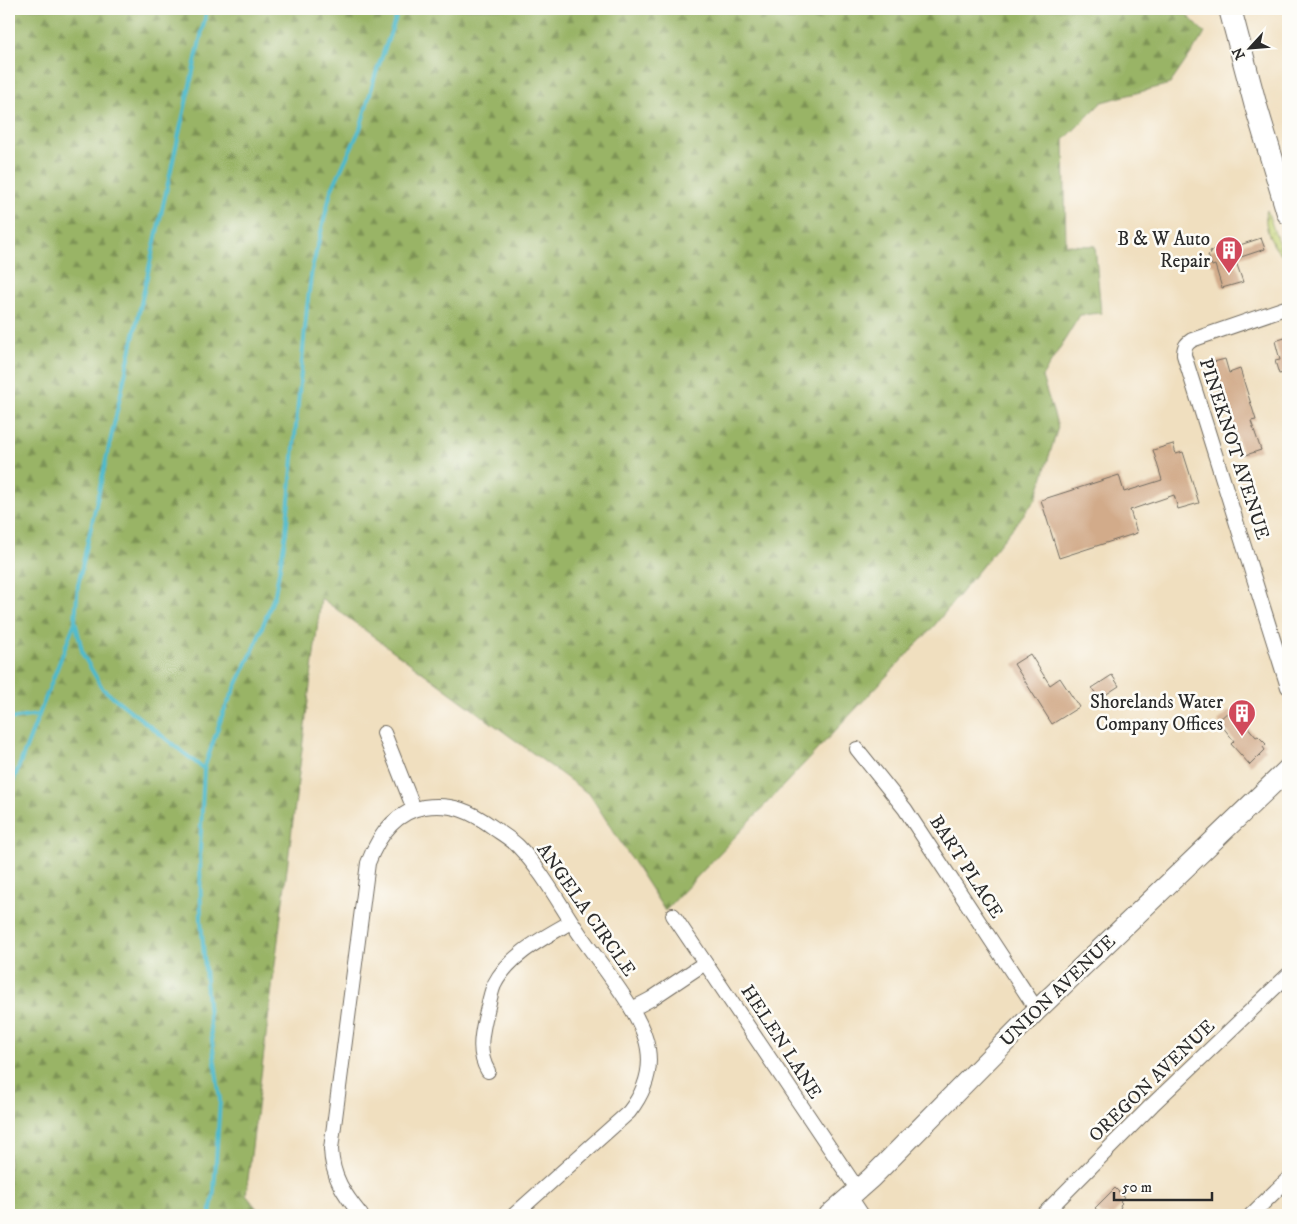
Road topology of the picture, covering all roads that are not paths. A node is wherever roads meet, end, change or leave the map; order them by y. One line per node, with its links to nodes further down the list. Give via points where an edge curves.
1 (1230, 9): 2 (main road)
2 (1288, 213)
3 (1288, 308): 4 (street, PINEKNOT AVENUE, via 1192,340 1185,346 1184,355)
4 (1288, 687)
5 (384, 733): 8 (street)
6 (858, 749): 14 (street, BART PLACE, via 905,809)
7 (1288, 769): 14 (street, UNION AVENUE)
8 (414, 809): 10 (street, ANGELA CIRCLE, via 444,806 479,816 517,845); 18 (street, ANGELA CIRCLE, via 391,823 376,842 368,863 331,1149 335,1178)
9 (673, 914): 11 (street, HELEN LANE)
10 (571, 922): 13 (street, ANGELA CIRCLE); 15 (street, via 514,959 495,984 481,1035 483,1061)
11 (705, 963): 13 (street); 17 (street, HELEN LANE)
12 (1288, 975): 22 (street, OREGON AVENUE)
13 (632, 1009): 19 (street, ANGELA CIRCLE, via 649,1050 648,1072 639,1100)
14 (1037, 1010): 17 (street, UNION AVENUE)
15 (488, 1071)
16 (1288, 1179): 23 (street)
17 (854, 1193): 20 (street, UNION AVENUE); 21 (street, HELEN LANE)
18 (361, 1215)
19 (515, 1215)
20 (829, 1215)
21 (862, 1215)
22 (1043, 1215)
23 (1252, 1215)

